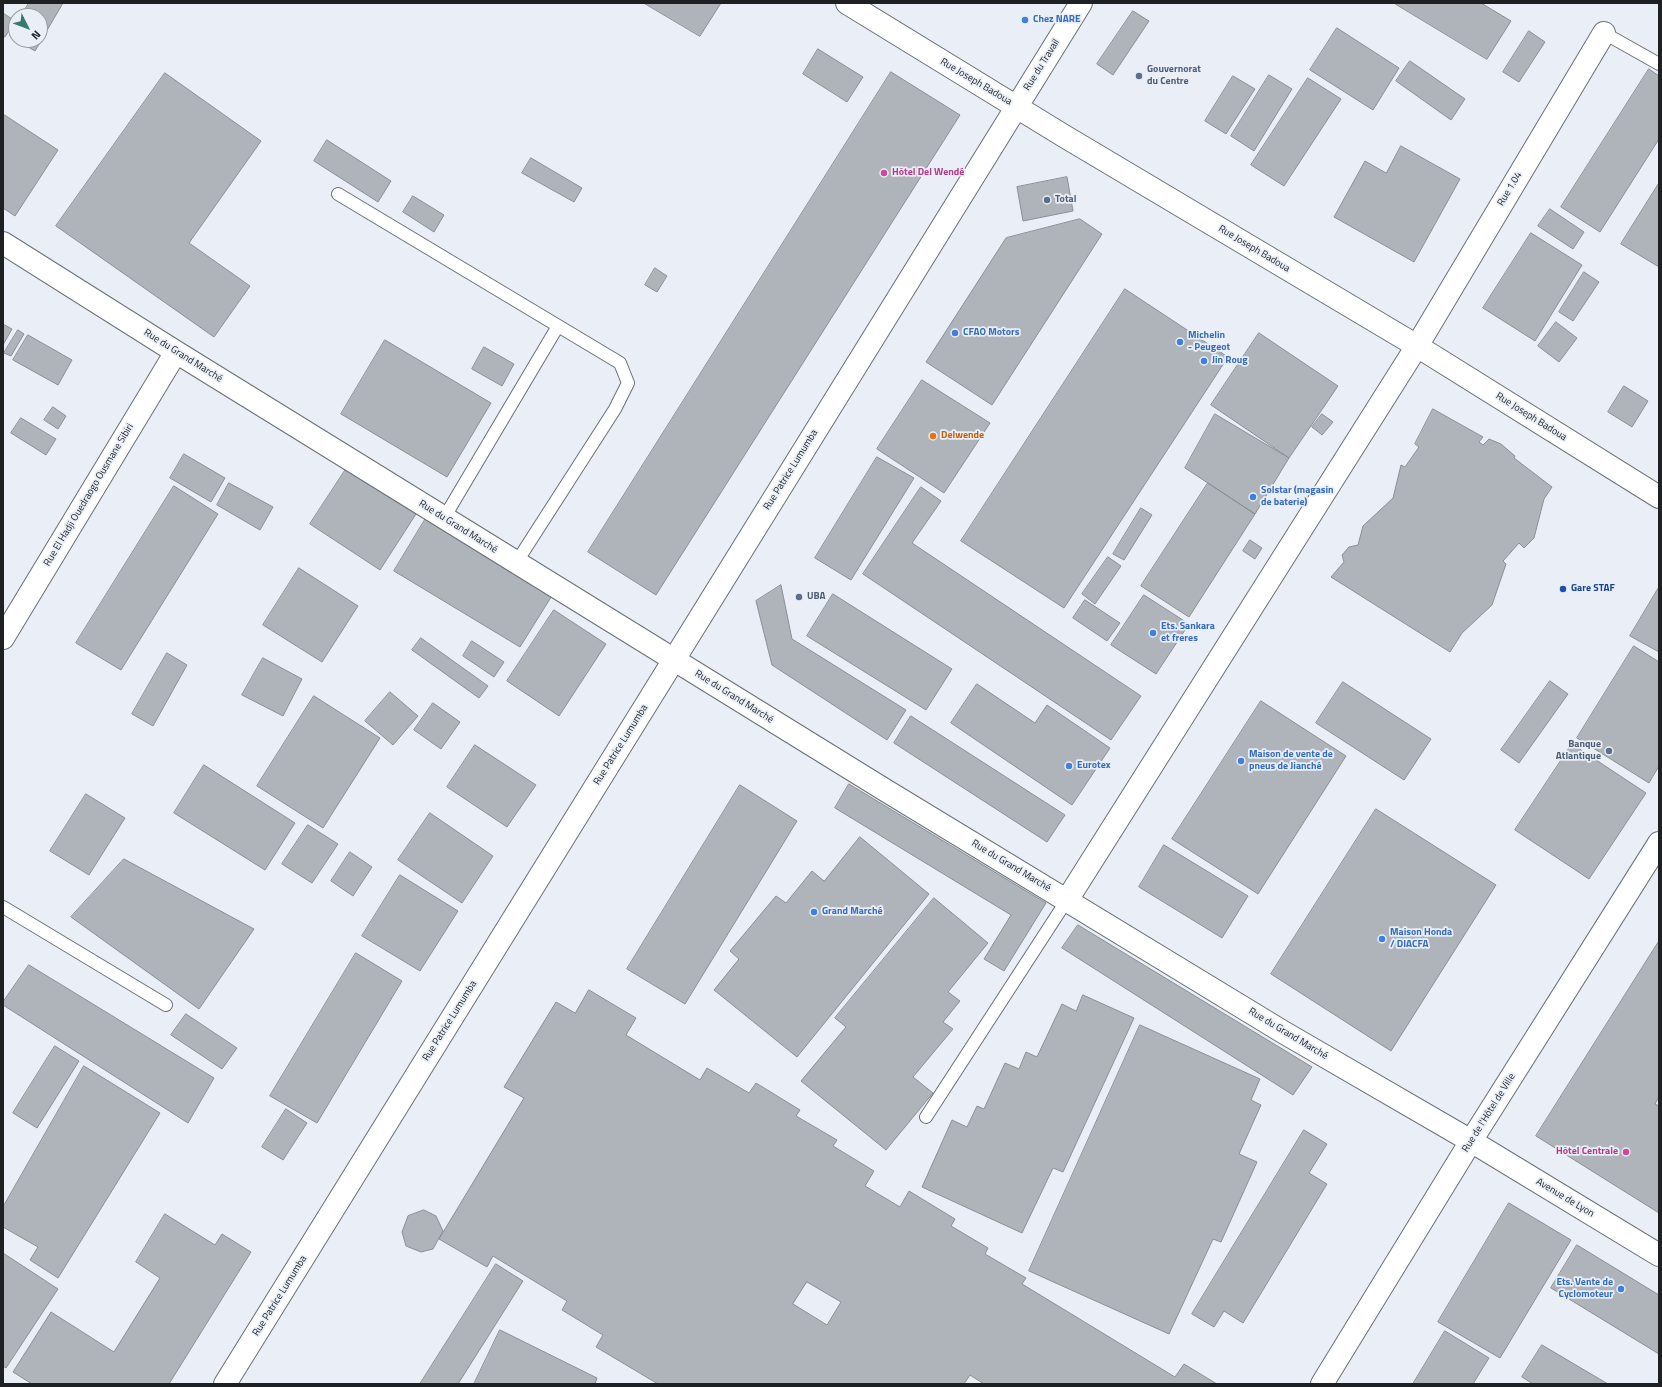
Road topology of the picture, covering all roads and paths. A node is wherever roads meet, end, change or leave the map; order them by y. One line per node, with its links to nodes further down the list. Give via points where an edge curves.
1 (847, 3): 5 (street, Rue Joseph Badoua)
2 (1081, 3): 5 (street, Rue du Travail)
3 (1604, 33): 4 (lane); 9 (street, Rue 1.04)
4 (1659, 64)
5 (1016, 106): 9 (street, Rue Joseph Badoua); 15 (street, Rue Patrice Lumumba)
6 (338, 194): 8 (lane)
7 (3, 243): 10 (street, Rue du Grand Marché)
8 (558, 326): 12 (lane); 13 (lane, via 620,363 628,383 615,409)
9 (1417, 346): 11 (street, Rue Joseph Badoua); 17 (street, Rue 1.04)
10 (176, 352): 12 (street, Rue du Grand Marché); 14 (street, Rue El Hadji Ouedraogo Ousmane Sibiri)
11 (1659, 497)
12 (444, 518): 13 (street, Rue du Grand Marché)
13 (516, 563): 15 (street, Rue du Grand Marché)
14 (3, 638)
15 (674, 659): 17 (street, Rue du Grand Marché); 23 (street, Rue Patrice Lumumba)
16 (1659, 843): 21 (street, Rue de l'Hôtel de Ville)
17 (1067, 900): 20 (lane); 21 (street, Rue du Grand Marché, via 1283,1032)
18 (3, 907): 19 (lane)
19 (166, 1005)
20 (926, 1117)
21 (1471, 1141): 22 (street, Avenue de Lyon); 24 (street, Rue de l'Hôtel de Ville)
22 (1659, 1255)
23 (225, 1384)
24 (1322, 1384)

